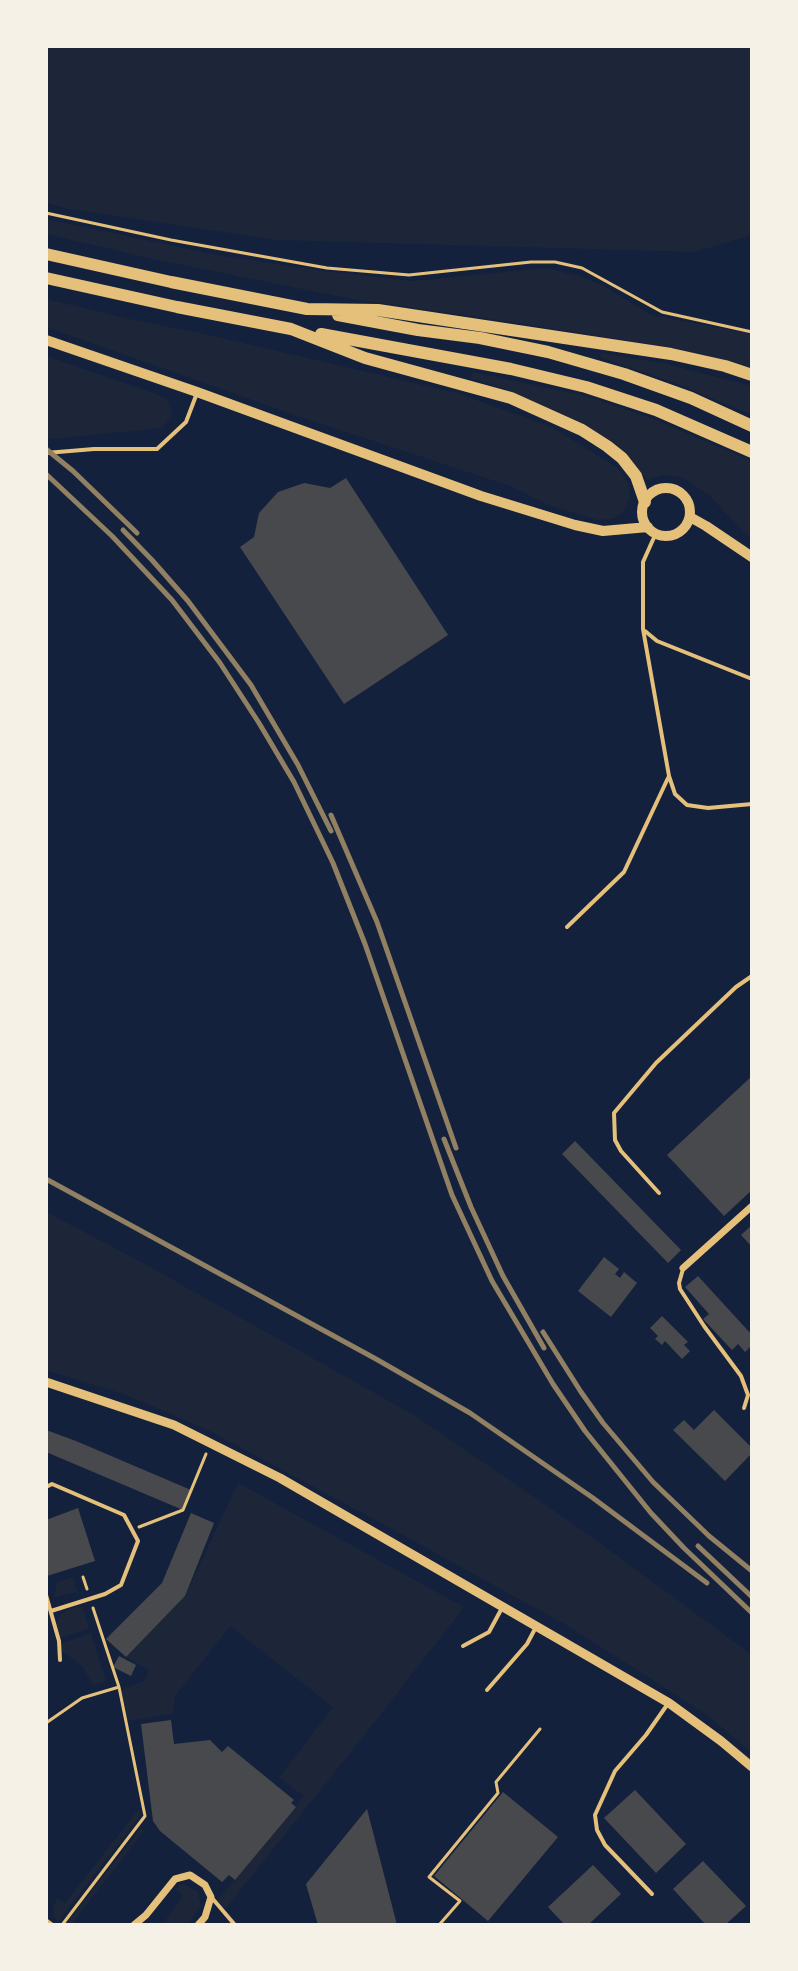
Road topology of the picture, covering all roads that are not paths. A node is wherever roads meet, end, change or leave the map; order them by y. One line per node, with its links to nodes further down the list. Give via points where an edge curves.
1 (46, 254): 3 (highway)
2 (46, 278): 4 (highway)
3 (307, 309): 6 (highway, via 378,310 671,354); 8 (highway, via 548,352 691,398)
4 (291, 329): 9 (highway, via 586,387 656,410); 11 (highway, via 365,358 511,398 582,430 622,458 636,476)
5 (46, 340): 7 (main road)
6 (752, 375)
7 (197, 392): 10 (lane, via 186,422 157,449); 13 (main road, via 575,525 603,531)
8 (752, 426)
9 (752, 452)
10 (46, 453)
11 (645, 502): 12 (main road, via 662,488 677,491 688,502); 13 (main road, via 643,515)
12 (690, 517): 13 (main road, via 677,533 663,536); 14 (main road)
13 (652, 530): 15 (lane, via 643,562)
14 (752, 557)
15 (643, 629): 16 (lane, via 657,641); 17 (lane)
16 (752, 679)
17 (669, 776): 18 (lane, via 675,794 687,805); 19 (lane, via 624,872)
18 (752, 804)
19 (567, 927)
20 (752, 976): 21 (lane, via 656,1063 614,1113 621,1151)
21 (659, 1193)
22 (752, 1206): 23 (street)
23 (683, 1268): 25 (lane, via 680,1289 741,1376 748,1395)
24 (46, 1382): 28 (street, via 174,1425 280,1478)
25 (744, 1408)
26 (46, 1487): 29 (lane, via 52,1484 124,1515 138,1541 121,1585)
27 (46, 1595): 29 (lane)
28 (503, 1606): 30 (street); 31 (lane, via 489,1632)
29 (51, 1611): 32 (lane)
30 (537, 1625): 33 (lane); 34 (street)
31 (463, 1646)
32 (60, 1660)
33 (487, 1690)
34 (669, 1703): 35 (street); 36 (lane, via 615,1771 595,1815 605,1845)
35 (752, 1767)
36 (652, 1894)
37 (211, 1897): 38 (street, via 190,1875 175,1879); 39 (street); 40 (lane)
38 (134, 1925)
39 (198, 1925)
40 (235, 1925)

